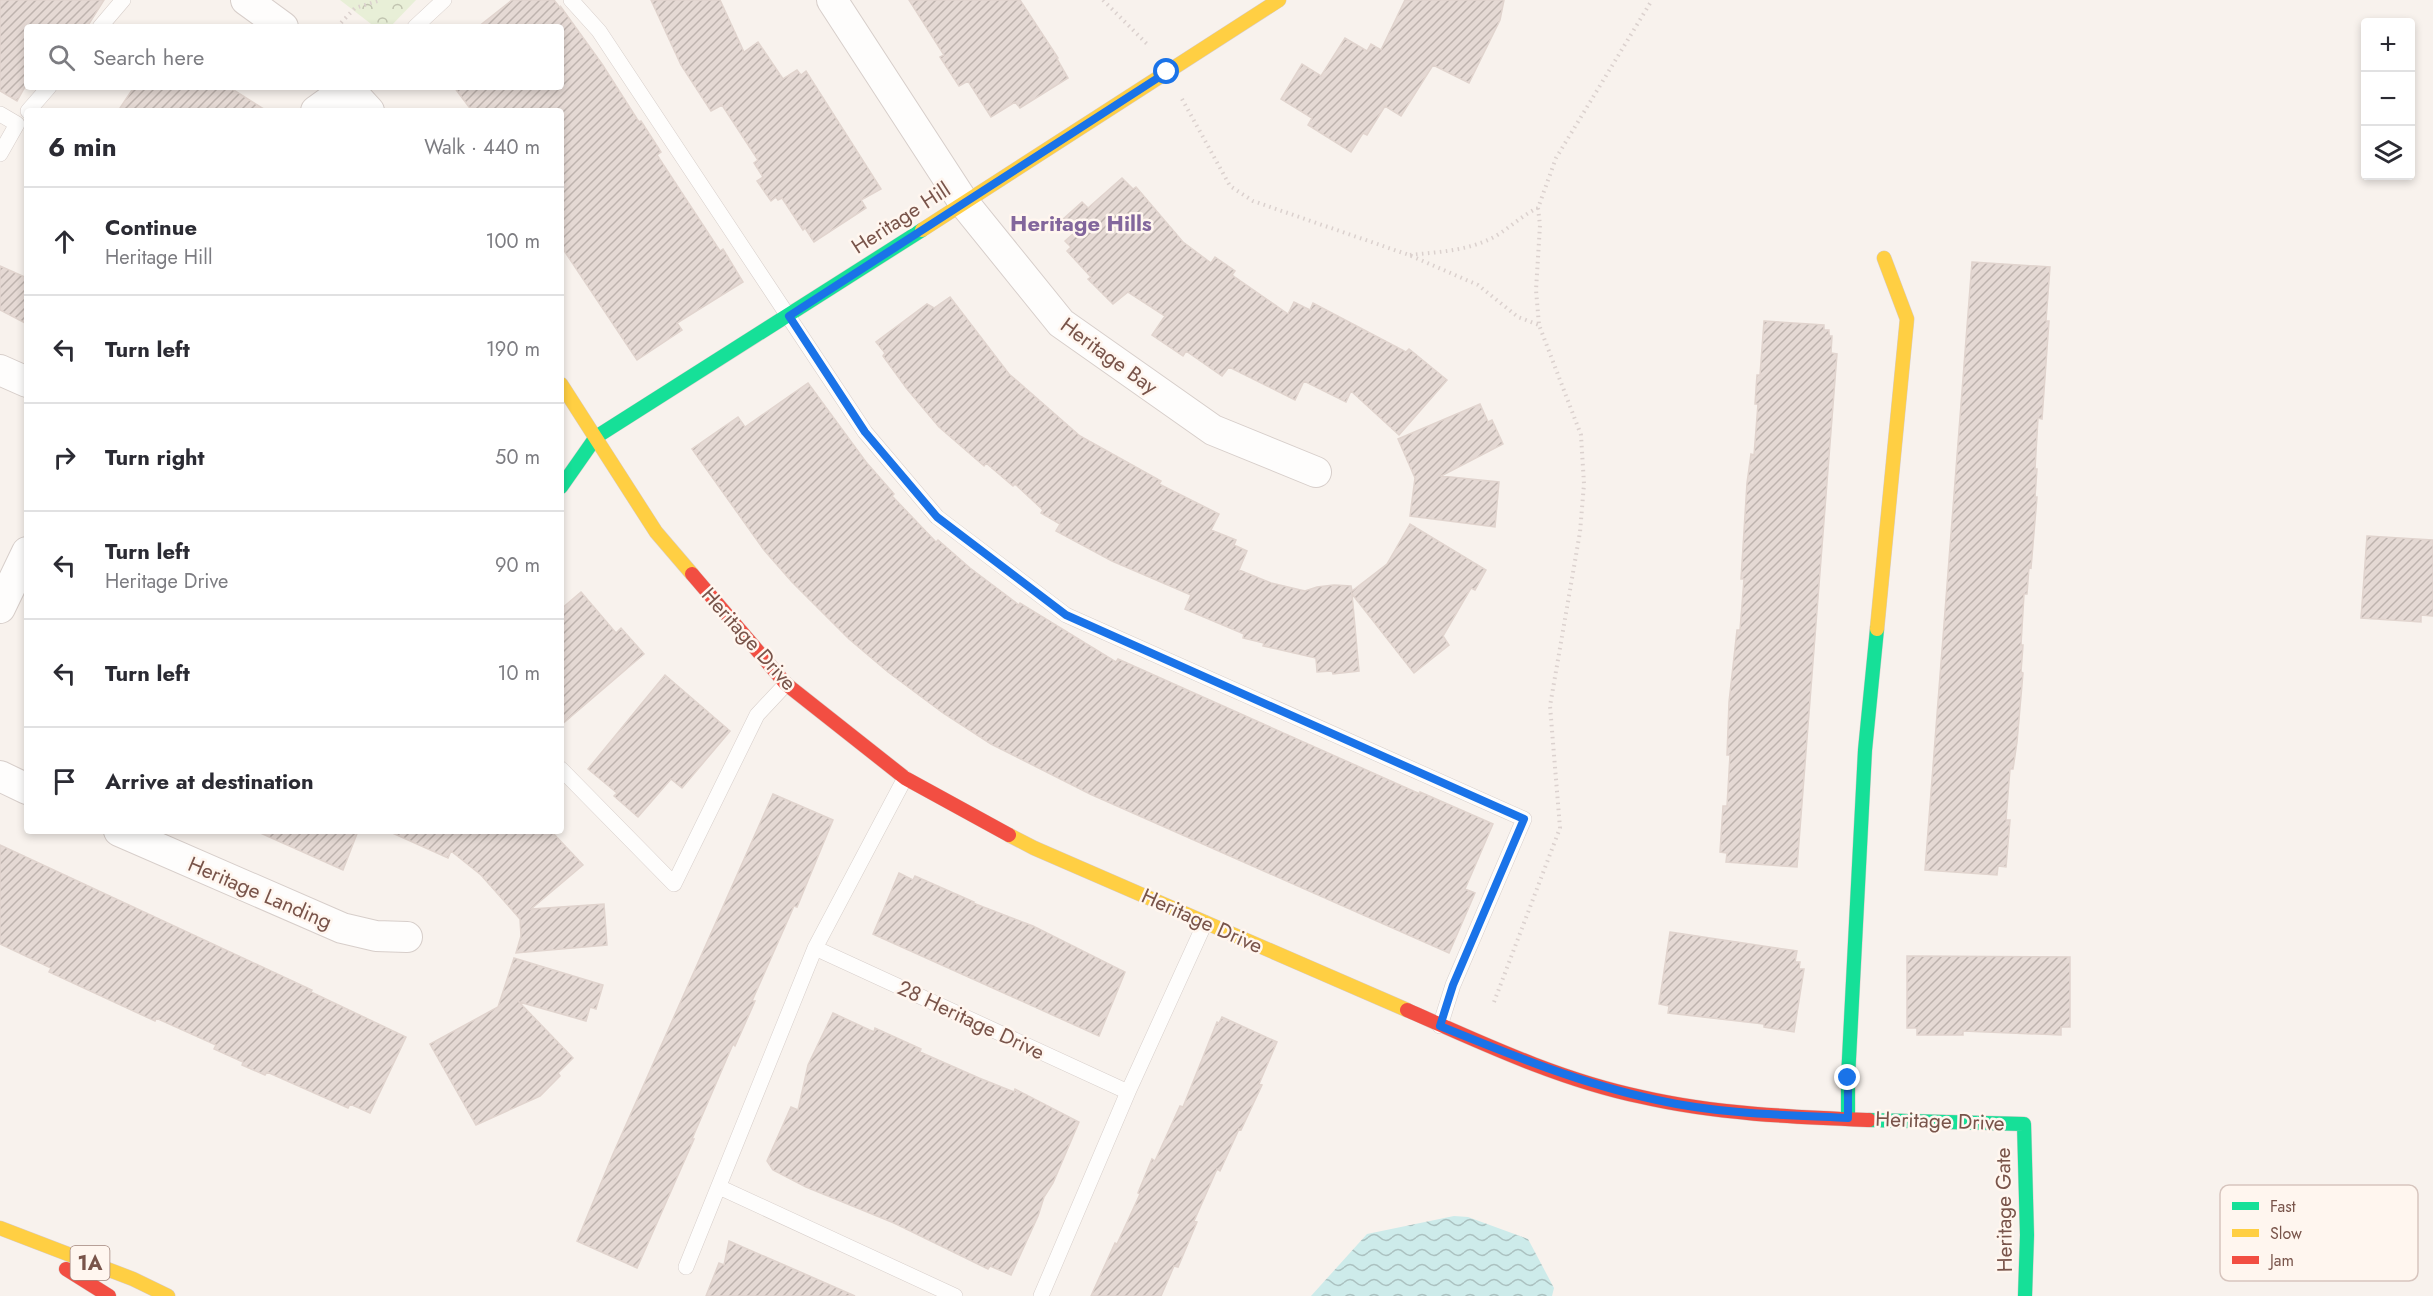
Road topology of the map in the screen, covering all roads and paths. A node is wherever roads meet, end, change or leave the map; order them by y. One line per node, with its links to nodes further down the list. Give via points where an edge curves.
1 (123, 0): 10 (lane)
2 (246, 0): 11 (street)
3 (381, 0): 12 (path, via 355,8)
4 (444, 0): 13 (lane)
5 (571, 0): 29 (lane, via 599,31)
6 (832, 0): 25 (street, Heritage Bay)
7 (1103, 0): 14 (path)
8 (1279, 0): 25 (street, Heritage Hill)
9 (1652, 0): 26 (path, via 1556,158)
10 (103, 24)
11 (280, 24)
12 (340, 24)
13 (418, 24)
14 (1153, 51)
15 (46, 90): 19 (lane)
16 (344, 90): 20 (street)
17 (351, 90): 21 (street)
18 (1179, 94): 27 (path, via 1230,186 1253,201)
19 (31, 108)
20 (320, 108)
21 (366, 108)
22 (0, 114): 23 (lane)
23 (24, 116): 24 (lane)
24 (0, 154)
25 (964, 203): 29 (street, Heritage Hill); 35 (street, Heritage Bay, via 1061,323 1213,430)
26 (1538, 208): 27 (path, via 1490,239 1457,250); 30 (path)
27 (1409, 255): 30 (path, via 1478,285 1518,317)
28 (1884, 258): 51 (street, via 1907,319 1865,750)
29 (789, 316): 34 (street, Heritage Hill); 49 (lane, via 865,432 937,517 1066,615 1524,819 1453,985)
30 (1539, 325): 48 (path, via 1581,435 1584,484 1580,532 1550,706 1560,828)
31 (0, 370): 32 (street)
32 (24, 381)
33 (564, 389): 34 (street, Heritage Drive)
34 (596, 437): 36 (street, Heritage Hill); 39 (street, Heritage Drive, via 656,532)
35 (1316, 472)
36 (564, 483)
37 (24, 558): 38 (street)
38 (0, 608)
39 (786, 684): 40 (lane, via 757,716 674,884); 42 (street, Heritage Drive)
40 (564, 772)
41 (0, 776): 43 (street)
42 (905, 778): 45 (street, Heritage Drive, via 1034,848); 47 (lane)
43 (24, 788)
44 (131, 834): 46 (street, Heritage Landing, via 342,928 376,936)
45 (1205, 922): 49 (street, Heritage Drive); 50 (lane)
46 (407, 937)
47 (814, 948): 50 (lane, 28 Heritage Drive); 53 (lane)
48 (1494, 1002)
49 (1440, 1026): 51 (street, Heritage Drive, via 1592,1084 1658,1100 1726,1111)
50 (1128, 1092): 59 (lane)
51 (1848, 1118): 52 (street, Heritage Drive)
52 (2024, 1124): 60 (street, Heritage Gate)
53 (718, 1188): 55 (lane); 58 (lane)
54 (6, 1231): 56 (street, 1A); 57 (street, 1A)
55 (686, 1267)
56 (109, 1296)
57 (168, 1296)
58 (955, 1296)
59 (1041, 1296)
60 (2025, 1296)

